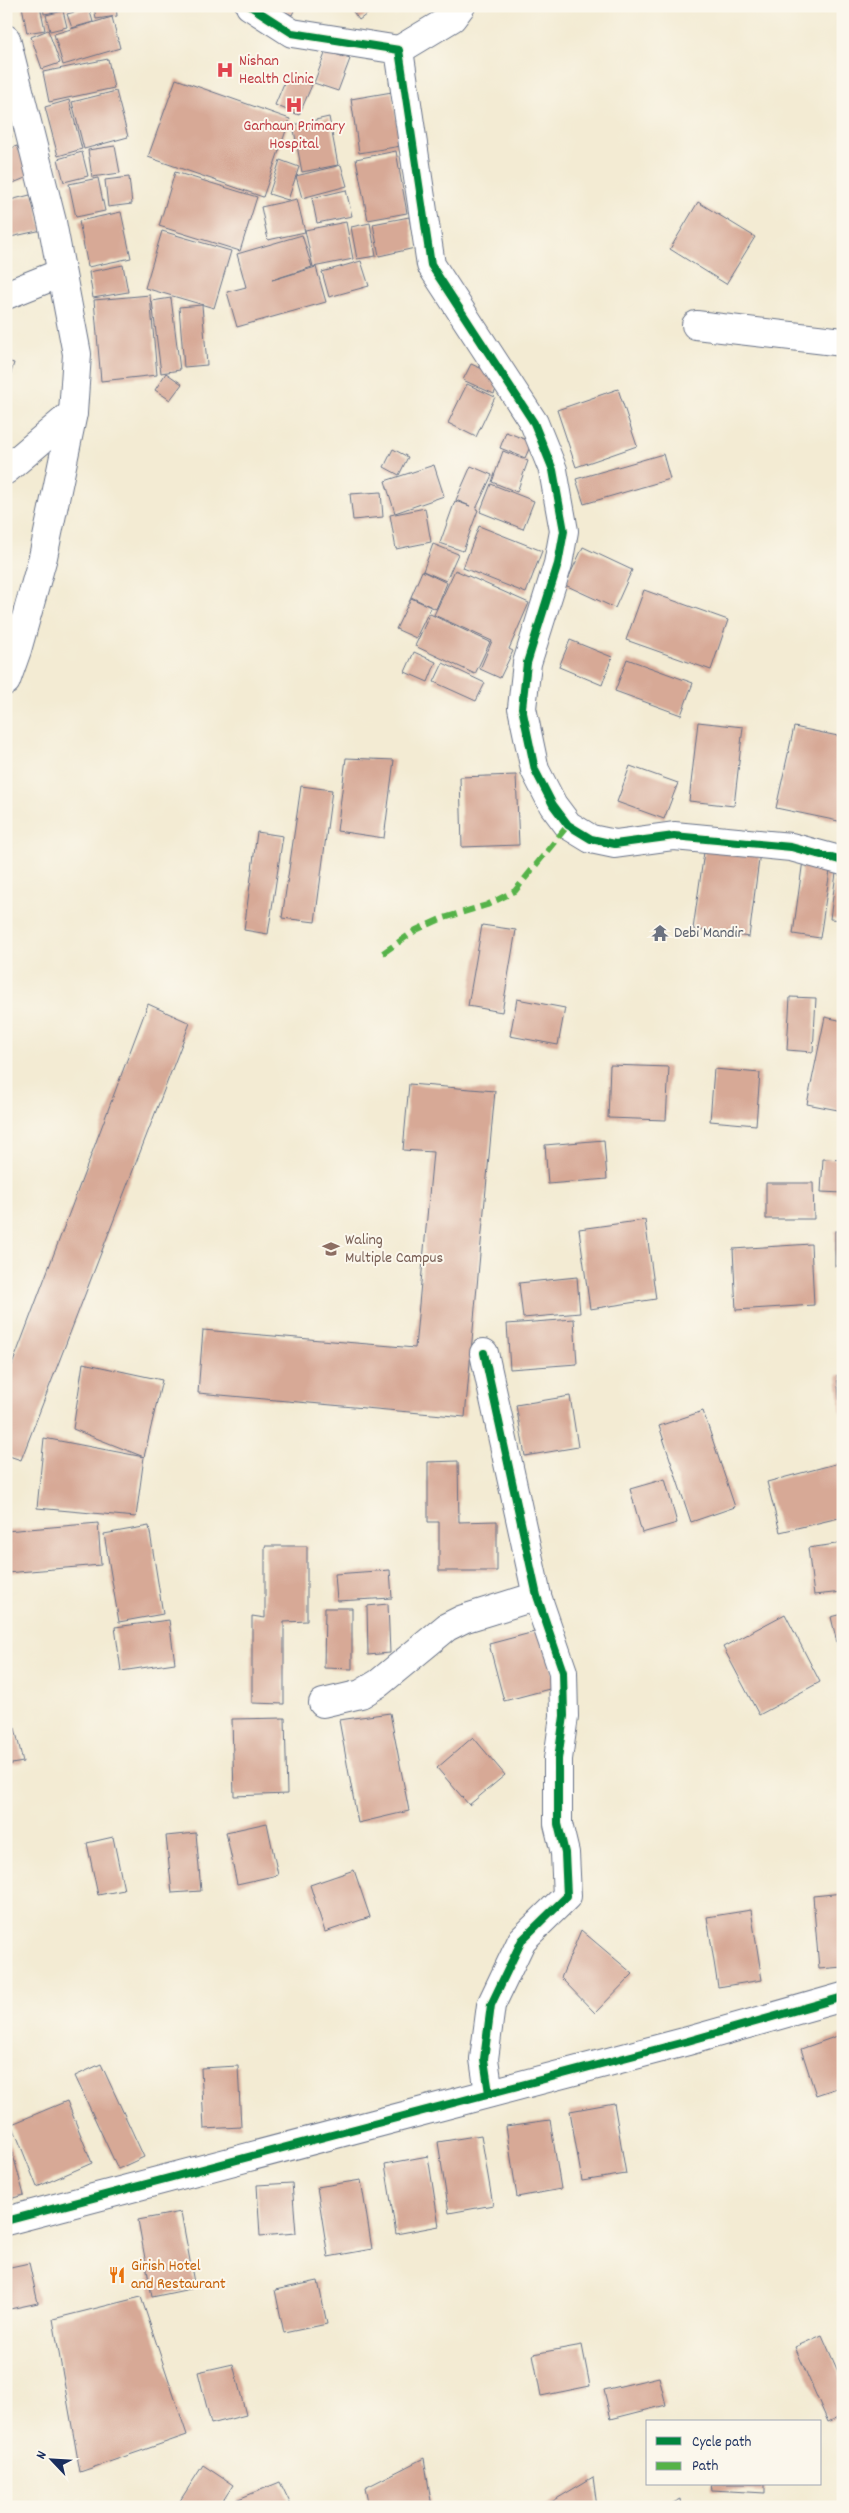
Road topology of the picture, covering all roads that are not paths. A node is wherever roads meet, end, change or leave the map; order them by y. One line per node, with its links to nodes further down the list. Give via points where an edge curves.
1 (250, 6): 4 (street, via 292,33)
2 (461, 6): 4 (street, via 452,18)
3 (6, 40): 5 (street, via 52,222)
4 (398, 50): 12 (street, via 431,265 534,423 553,470 564,531 558,564 527,663 522,708 535,770 553,805 568,825 590,838 615,844 674,836 791,847)
5 (61, 273): 6 (street); 9 (street, via 77,354)
6 (6, 295)
7 (696, 325): 8 (street)
8 (843, 342)
9 (73, 413): 10 (street); 11 (street, via 43,557)
10 (6, 470)
11 (6, 681)
12 (843, 861)
13 (484, 1353): 14 (street)
14 (537, 1596): 15 (street, via 464,1619 446,1628 361,1694); 17 (street, via 562,1672 564,1716 558,1759 558,1824 565,1853 567,1896 522,1940 491,2005 484,2059)
15 (323, 1703)
16 (843, 1997): 17 (street)
17 (490, 2093): 18 (street)
18 (6, 2221)

